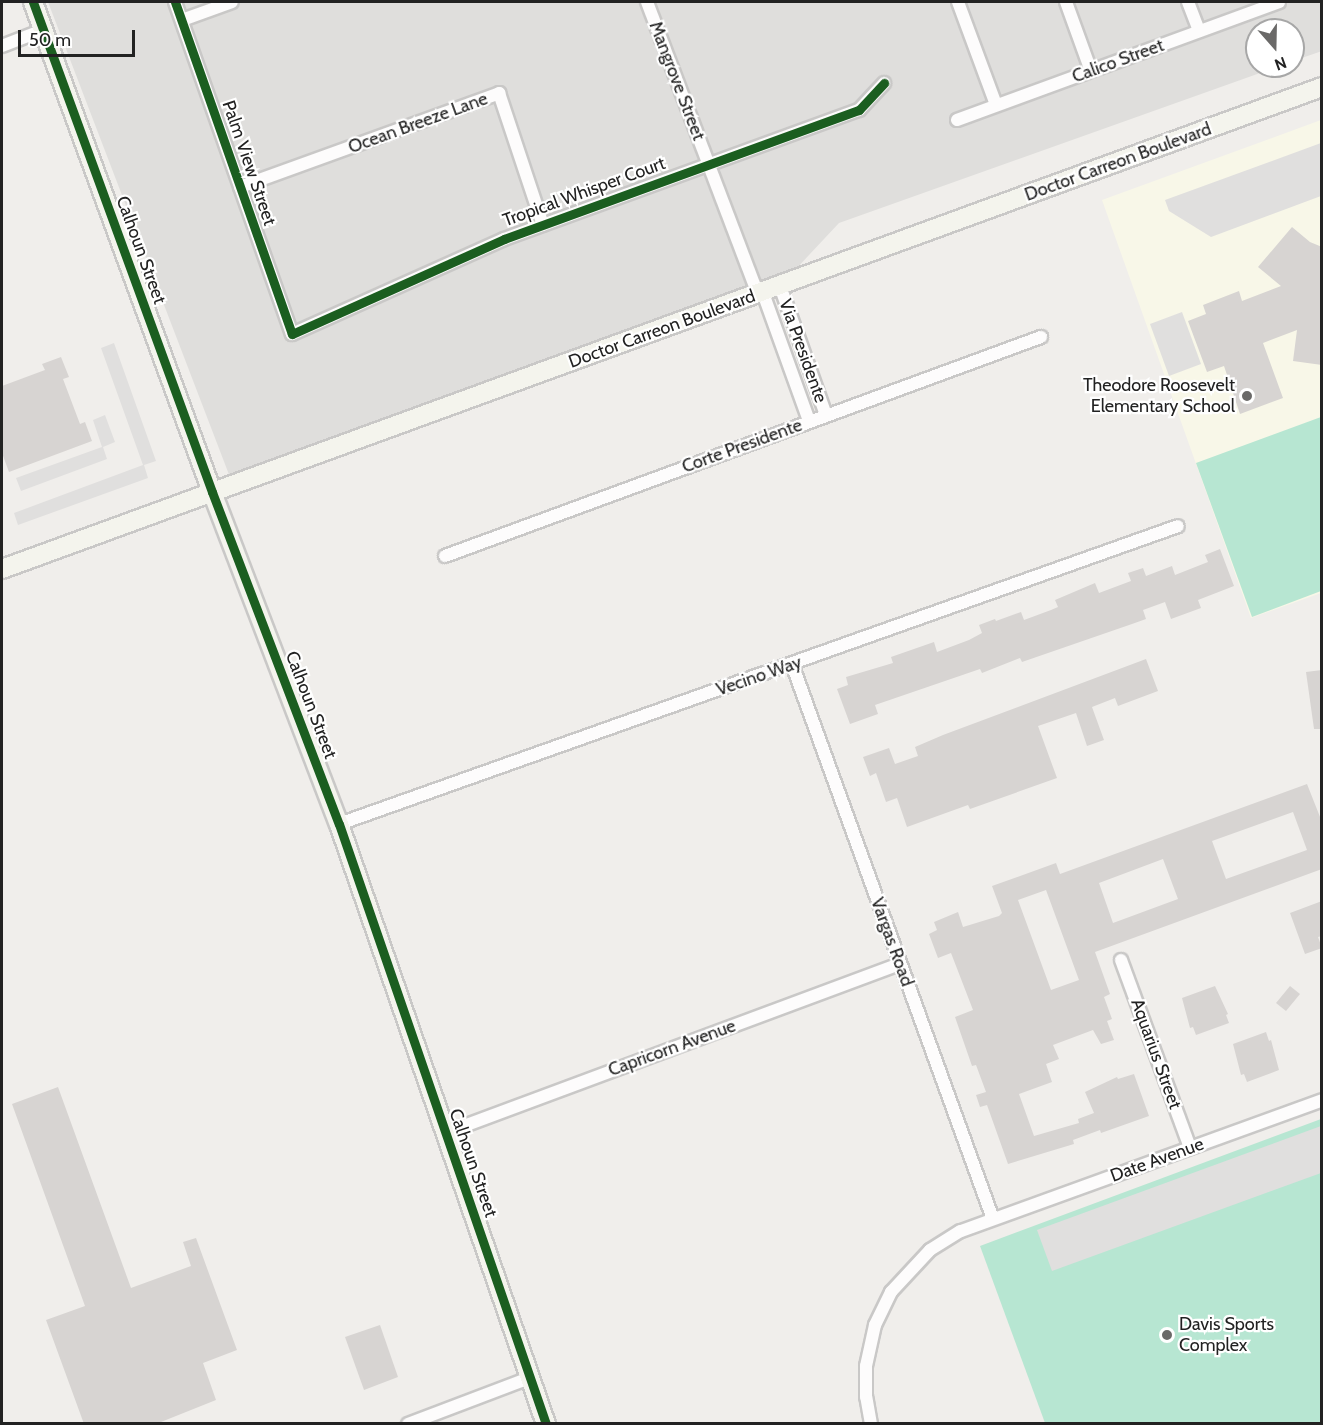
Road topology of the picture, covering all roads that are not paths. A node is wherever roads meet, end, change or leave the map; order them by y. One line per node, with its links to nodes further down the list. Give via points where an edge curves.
1 (33, 2): 10 (street, Calhoun Street)
2 (175, 2): 9 (street, Palm View Street)
3 (232, 2): 9 (street)
4 (647, 2): 18 (street, Mangrove Street)
5 (958, 2): 16 (street)
6 (1066, 2): 13 (street)
7 (1188, 2): 11 (street)
8 (1280, 2): 11 (street, Calico Street)
9 (182, 20): 19 (street, Palm View Street)
10 (44, 30): 12 (street); 27 (street, Calhoun Street)
11 (1199, 31): 13 (street, Calico Street)
12 (2, 46)
13 (1091, 71): 16 (street, Calico Street)
14 (884, 83): 18 (street, Tropical Whisper Court, via 859,110)
15 (1322, 87): 21 (street, Doctor Carreon Boulevard)
16 (996, 105): 17 (street, Calico Street)
17 (957, 120)
18 (709, 164): 20 (street, Tropical Whisper Court); 22 (street, Mangrove Street)
19 (240, 187): 20 (street, Ocean Breeze Lane, via 499,93); 23 (street, Palm View Street)
20 (543, 225): 23 (street, Tropical Whisper Court)
21 (780, 286): 22 (street, Doctor Carreon Boulevard); 25 (street, Via Presidente)
22 (760, 294): 26 (street, Via Presidente); 27 (street, Doctor Carreon Boulevard)
23 (291, 334)
24 (1041, 337): 25 (street, Corte Presidente)
25 (826, 415): 26 (street, Corte Presidente)
26 (809, 421): 29 (street, Corte Presidente)
27 (212, 492): 30 (street, Doctor Carreon Boulevard); 32 (street, Calhoun Street)
28 (1178, 526): 31 (street, Vecino Way)
29 (445, 556)
30 (2, 569)
31 (792, 664): 32 (street, Vecino Way); 34 (street, Vargas Road)
32 (339, 824): 36 (street, Calhoun Street)
33 (1121, 960): 37 (street, Aquarius Street)
34 (900, 964): 36 (street, Capricorn Avenue); 38 (street, Vargas Road)
35 (1322, 1100): 37 (street, Date Avenue)
36 (445, 1132): 39 (street, Calhoun Street)
37 (1190, 1148): 38 (street, Date Avenue)
38 (993, 1219): 42 (street, Date Avenue, via 961,1231 930,1250 891,1292 875,1325 866,1366)
39 (530, 1378): 40 (street); 41 (street, Calhoun Street)
40 (408, 1424)
41 (546, 1424)
42 (871, 1424)

